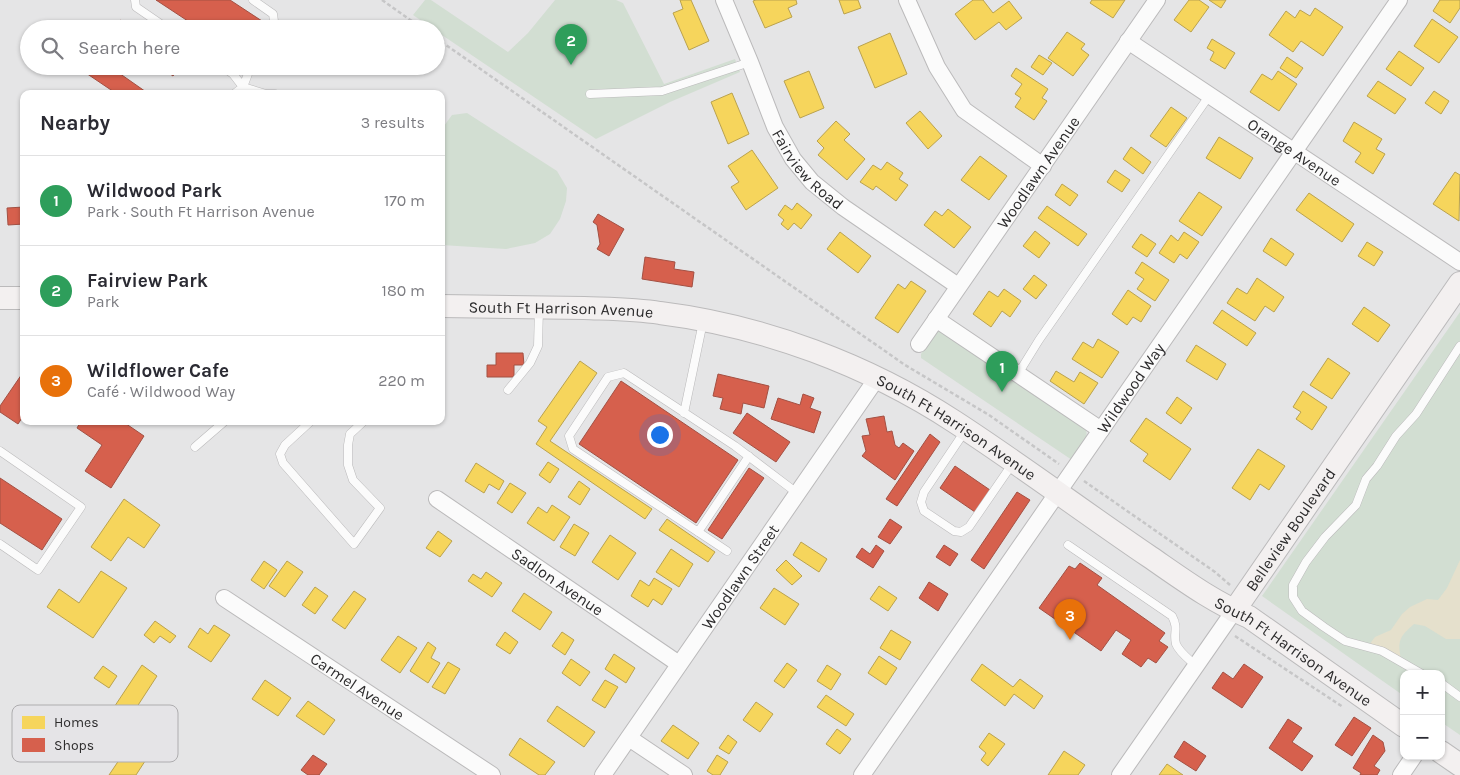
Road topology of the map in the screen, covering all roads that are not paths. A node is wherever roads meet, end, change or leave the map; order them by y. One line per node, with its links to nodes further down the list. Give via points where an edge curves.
1 (135, 0): 7 (lane, via 136,6)
2 (253, 0): 8 (lane, via 273,14)
3 (724, 0): 10 (street, Fairview Road)
4 (908, 0): 19 (street, via 937,67 964,110)
5 (1157, 0): 9 (street, Woodlawn Avenue)
6 (1399, 0): 18 (street, Wildwood Way)
7 (155, 20)
8 (274, 20)
9 (1128, 41): 17 (street, Orange Avenue); 19 (street, Woodlawn Avenue)
10 (750, 62): 16 (lane, via 662,91); 22 (street, Fairview Road, via 774,127 793,159 812,182)
11 (234, 75): 13 (lane)
12 (248, 75): 13 (lane)
13 (243, 87): 14 (lane); 15 (lane)
14 (239, 90)
15 (253, 90)
16 (590, 94)
17 (1209, 96): 18 (street, Orange Avenue); 31 (lane)
18 (1293, 152): 20 (street, Orange Avenue); 39 (street, Wildwood Way)
19 (1043, 166): 22 (street, Woodlawn Avenue)
20 (1460, 262)
21 (1460, 283): 52 (main road, Belleview Boulevard)
22 (958, 286): 27 (street, Woodlawn Avenue)
23 (0, 298): 24 (main road)
24 (20, 298)
25 (445, 306): 26 (main road, South Ft Harrison Avenue)
26 (540, 307): 28 (main road, South Ft Harrison Avenue, via 659,312); 33 (lane, via 538,346 530,363)
27 (936, 319): 29 (street, Woodlawn Avenue); 31 (street)
28 (703, 320): 32 (main road, South Ft Harrison Avenue, via 776,338); 34 (lane)
29 (919, 344)
30 (1460, 346): 55 (lane, via 1416,414 1366,479 1356,505 1325,537 1293,585 1293,597 1302,611 1324,627 1345,641 1382,651)
31 (1018, 374): 39 (street)
32 (876, 378): 38 (main road, South Ft Harrison Avenue); 44 (street, Woodlawn Street)
33 (508, 390)
34 (684, 413): 42 (lane); 47 (lane, via 624,373 608,378 569,436 573,448)
35 (221, 425): 40 (lane)
36 (307, 425): 37 (lane, via 285,445 280,454 283,463 354,544 380,508 353,480 348,465 350,434)
37 (358, 425)
38 (966, 429): 43 (main road, South Ft Harrison Avenue); 43 (lane, via 924,492 921,502 924,511 954,531 961,532 969,527)
39 (1101, 430): 45 (street, Wildwood Way)
40 (195, 447)
41 (1, 455): 48 (lane, via 81,507 38,570)
42 (749, 456): 44 (lane); 47 (lane)
43 (1014, 462): 45 (main road, South Ft Harrison Avenue)
44 (797, 492): 53 (street, Woodlawn Street)
45 (1058, 493): 52 (main road, South Ft Harrison Avenue); 66 (street, Wildwood Way)
46 (436, 499): 53 (street, Sadlon Avenue)
47 (698, 532): 50 (lane)
48 (0, 544)
49 (1068, 545): 54 (lane, via 1172,616 1176,624 1177,647)
50 (727, 551)
51 (224, 598): 63 (street, Carmel Avenue)
52 (1234, 611): 54 (street, Belleview Boulevard); 58 (main road, South Ft Harrison Avenue, via 1249,617)
53 (679, 664): 59 (street, Woodlawn Street)
54 (1196, 666): 67 (street, Belleview Boulevard)
55 (1415, 670)
56 (1445, 686): 57 (lane)
57 (1460, 697)
58 (1400, 723)
59 (629, 738): 64 (street, Woodlawn Street); 65 (street)
60 (1445, 755): 62 (main road)
61 (1411, 760): 68 (street)
62 (1460, 765)
63 (492, 775)
64 (603, 775)
65 (684, 775)
66 (862, 775)
67 (1120, 775)
68 (1401, 775)

